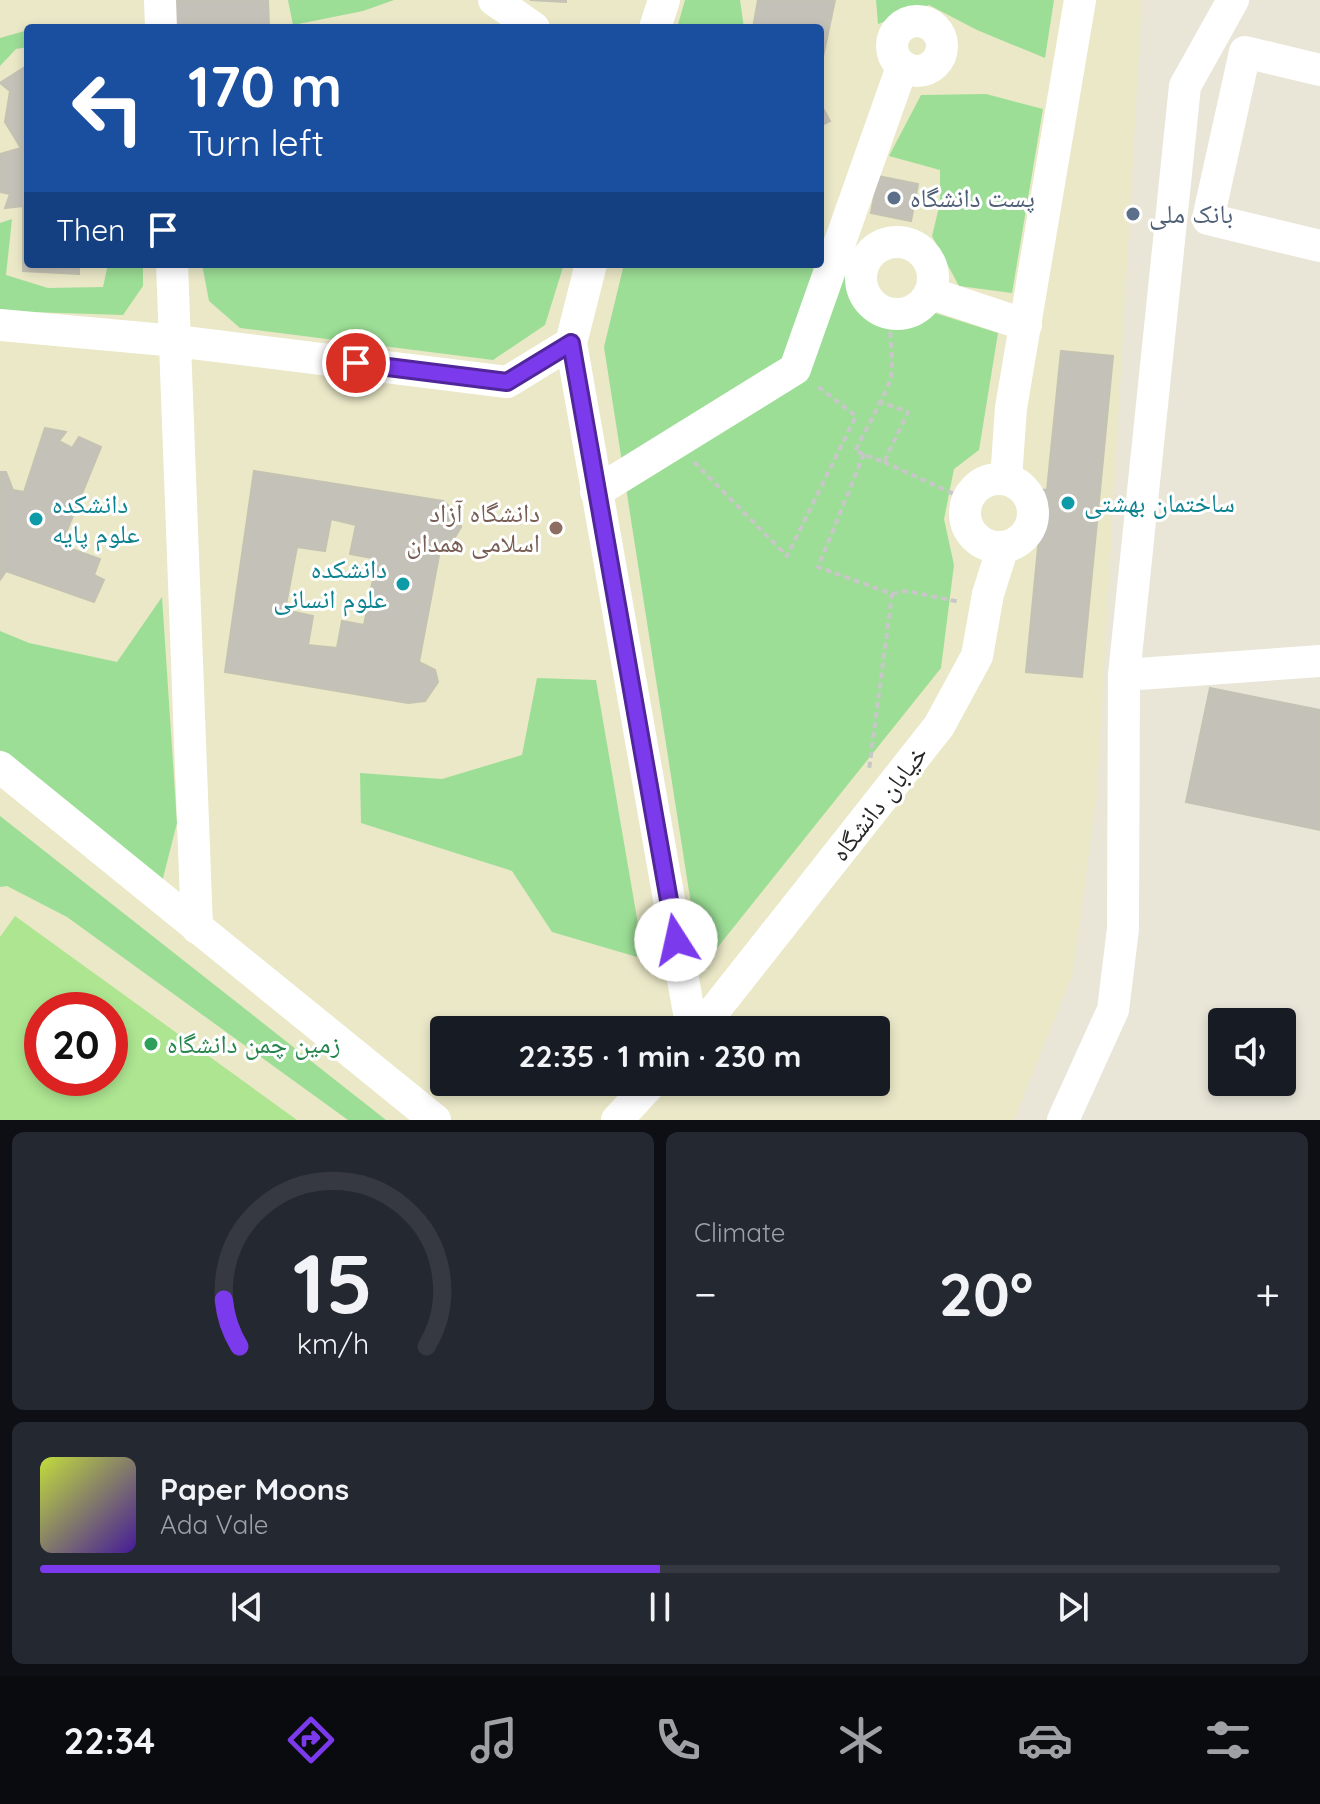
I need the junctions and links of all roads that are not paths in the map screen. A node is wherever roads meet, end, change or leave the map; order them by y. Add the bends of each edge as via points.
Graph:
1 (160, 0) edge
2 (494, 0) edge
3 (664, 0) edge
4 (1080, 0) edge
5 (1233, 0) edge
6 (936, 13) edge
7 (161, 24) edge
8 (528, 24) edge
9 (656, 24) edge
10 (1320, 70) edge
11 (842, 244) edge
12 (1320, 246) edge
13 (172, 268) edge
14 (590, 268) edge
15 (930, 293) junction
16 (0, 325) edge
17 (1026, 325) junction
18 (176, 341) junction
19 (571, 343) junction
20 (1006, 479) junction
21 (596, 492) junction
22 (1003, 547) junction
23 (1320, 661) edge
24 (1124, 675) junction
25 (0, 767) edge
26 (197, 928) junction
27 (690, 1016) edge
28 (710, 1016) edge
29 (639, 1096) edge
30 (435, 1120) edge
31 (617, 1120) edge
32 (1063, 1120) edge

1 - 7 street
2 - 8 street
3 - 9 street
4 - 17 street
5 - 24 street via 1185,86
6 - 11 street via 897,30 893,52 902,67
10 - 12 street via 1245,52 1208,219
11 - 15 street via 873,251 896,241 919,248 933,269
11 - 15 street via 862,271 871,303 891,313 913,310
11 - 21 street via 795,369
13 - 18 street
14 - 19 street
15 - 17 street
16 - 18 street
17 - 20 street via 1011,408
18 - 19 street via 507,382
18 - 26 street
19 - 21 street
20 - 22 street via 1025,490 1033,520 1023,538
20 - 22 street via 983,482 967,500 966,523 972,534
21 - 27 street
22 - 28 street, خیابان دانشگاه via 977,656 939,726
23 - 24 street
24 - 32 street via 1123,929 1113,1010
25 - 26 street
26 - 30 street
29 - 31 street

